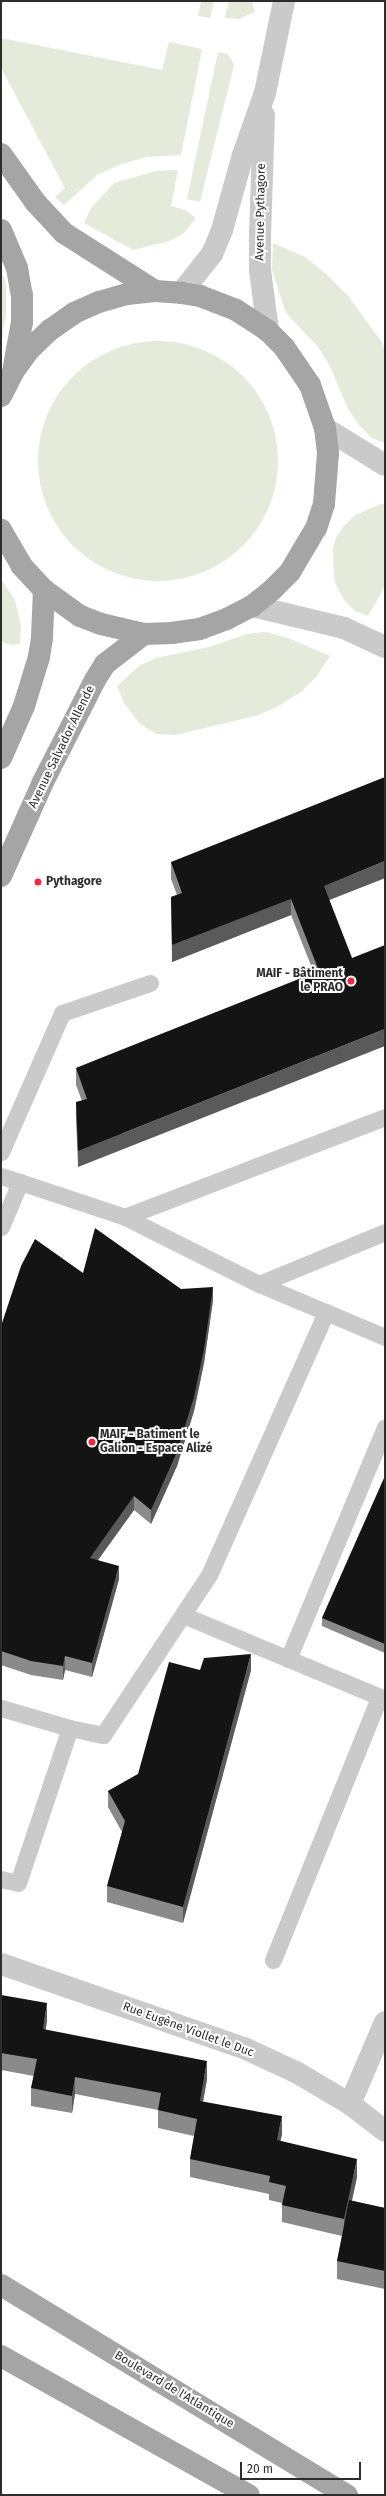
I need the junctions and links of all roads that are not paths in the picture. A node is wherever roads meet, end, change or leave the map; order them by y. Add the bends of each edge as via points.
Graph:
1 (284, 1) edge
2 (265, 93) junction
3 (1, 154) edge
4 (1, 230) edge
5 (155, 291) junction
6 (181, 293) junction
7 (268, 332) junction
8 (13, 372) junction
9 (1, 396) edge
10 (325, 428) junction
11 (385, 465) edge
12 (2, 536) edge
13 (44, 590) junction
14 (252, 606) junction
15 (144, 634) junction
16 (385, 647) edge
17 (1, 758) edge
18 (1, 876) edge
19 (150, 983) dead end
20 (385, 1117) edge
21 (1, 1152) edge
22 (1, 1176) edge
23 (20, 1182) junction
24 (125, 1217) junction
25 (1, 1228) edge
26 (385, 1232) edge
27 (259, 1284) junction
28 (326, 1312) junction
29 (385, 1337) edge
30 (385, 1427) edge
31 (183, 1615) junction
32 (288, 1659) junction
33 (382, 1698) edge
34 (1, 1708) edge
35 (70, 1728) junction
36 (1, 1879) edge
37 (273, 1960) dead end
38 (1, 1964) edge
39 (385, 2022) edge
40 (350, 2104) junction
41 (385, 2131) edge
42 (1, 2285) edge
43 (1, 2356) edge
44 (249, 2495) edge
45 (347, 2495) edge

1 - 2 street, Avenue Pythagore
2 - 6 street, Avenue Pythagore via 212,254
2 - 7 street, Avenue Pythagore via 260,270
3 - 5 main road via 36,203 64,233
4 - 8 main road via 17,268 22,295 22,322
5 - 6 main road
5 - 8 main road via 127,294 74,313 50,330 30,349
6 - 7 main road via 200,296 236,310
7 - 10 main road via 284,347 310,385
8 - 9 main road
10 - 11 street
10 - 14 main road via 328,478 324,504 316,528 290,572
12 - 13 main road via 22,566
13 - 15 main road via 68,608 101,624
13 - 17 main road via 39,657 24,706
14 - 15 main road via 200,629
14 - 16 street via 344,628
15 - 18 main road, Avenue Salvador Allende via 105,664 95,680 43,782
19 - 21 lane via 62,1013
20 - 24 lane
22 - 23 lane
23 - 24 lane
23 - 25 lane
24 - 27 lane
26 - 27 lane
27 - 28 lane
28 - 29 lane
28 - 31 lane via 209,1575
30 - 32 lane
31 - 32 lane
31 - 35 lane via 103,1735
32 - 33 lane
33 - 37 lane
34 - 35 lane
35 - 36 lane via 18,1883
38 - 40 street, Rue Eugène Viollet le Duc via 244,2048 296,2072
39 - 40 street
40 - 41 street, Rue Eugène Viollet le Duc
42 - 45 main road, Boulevard de l'Atlantique
43 - 44 main road

